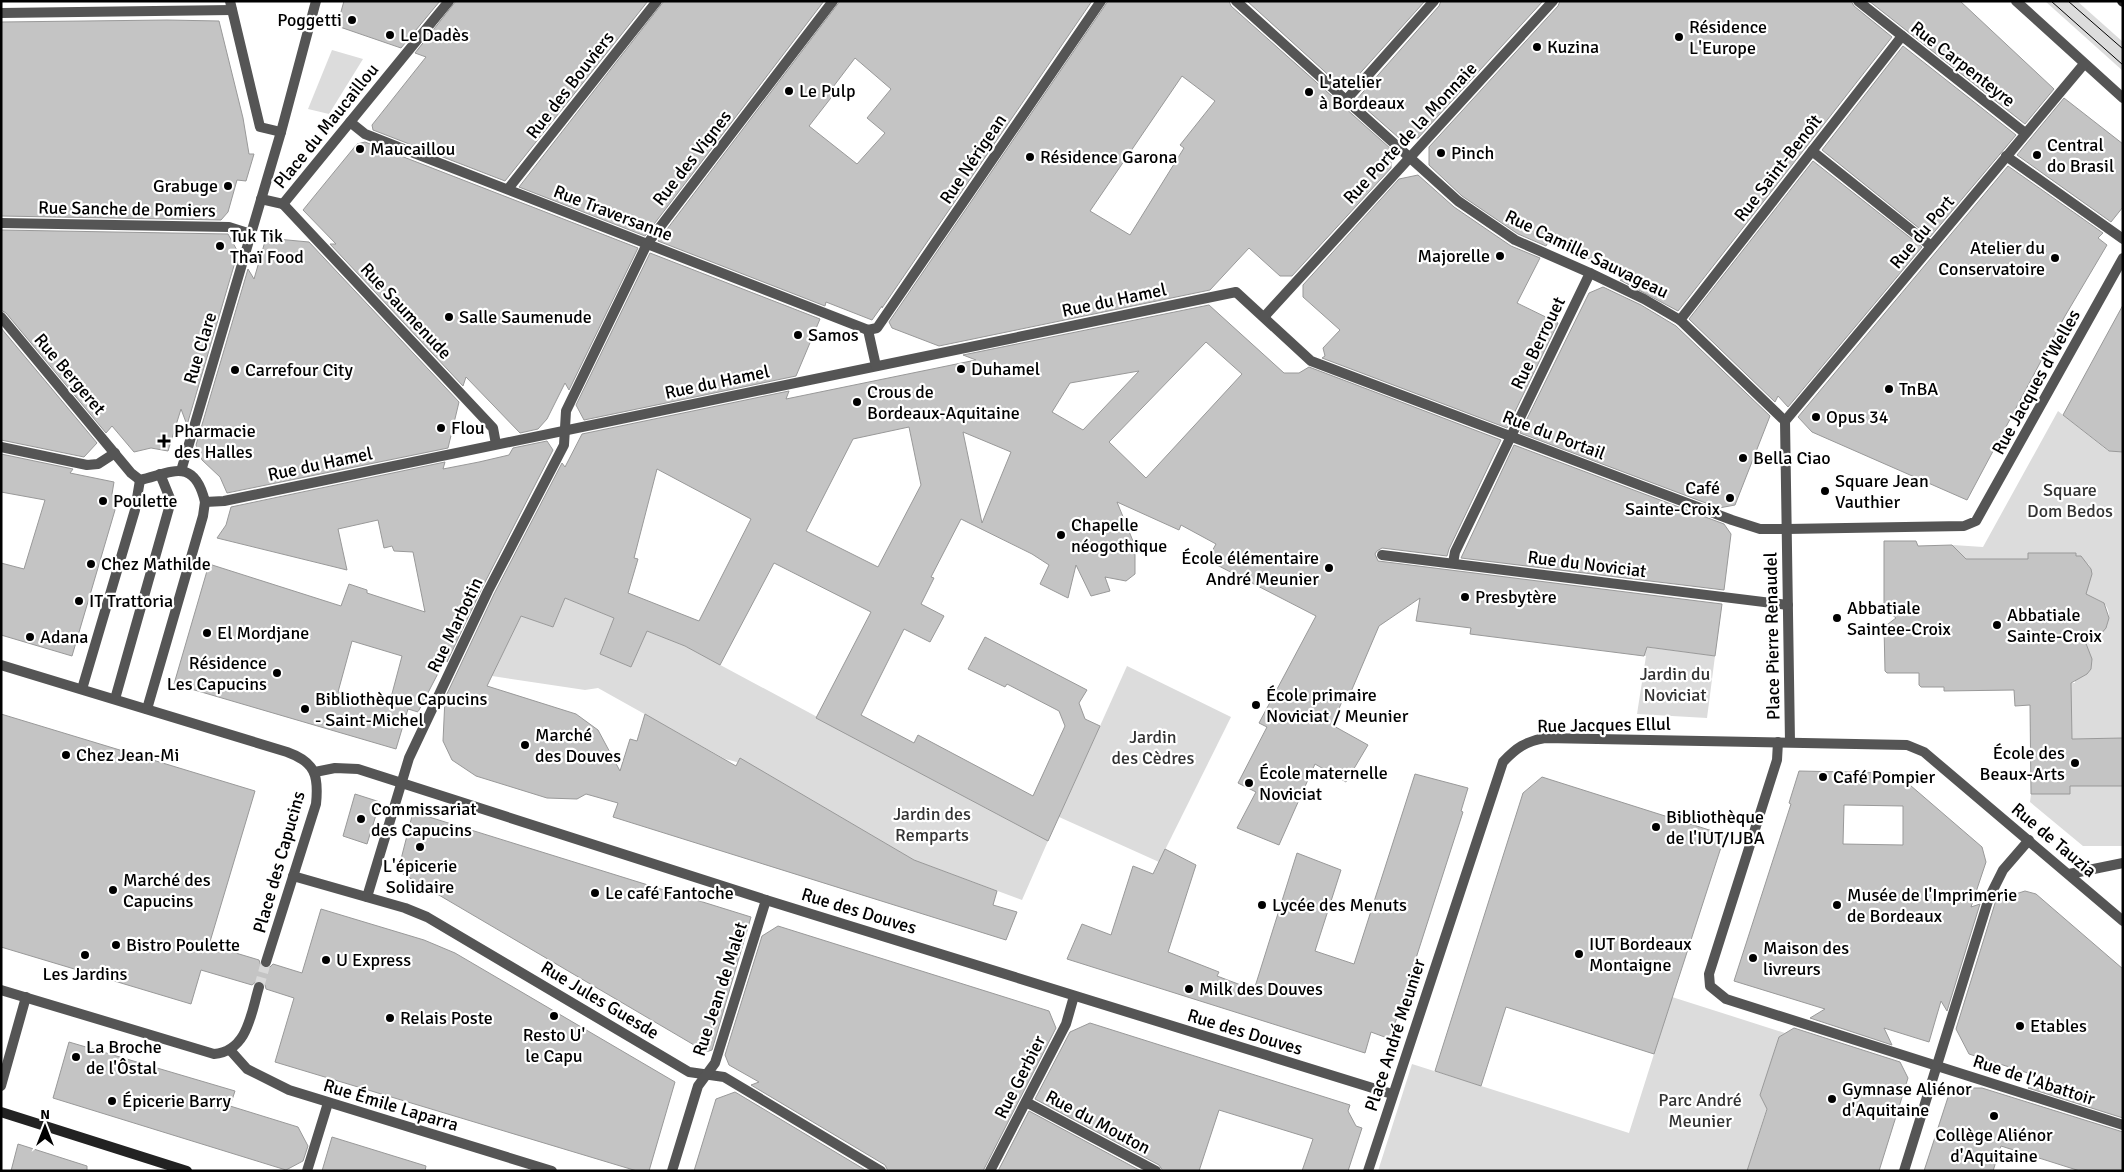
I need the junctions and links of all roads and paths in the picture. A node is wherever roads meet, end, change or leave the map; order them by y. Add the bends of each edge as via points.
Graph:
1 (316, 1) edge
2 (449, 1) edge
3 (657, 1) edge
4 (833, 1) edge
5 (1101, 1) edge
6 (1236, 1) edge
7 (1434, 1) edge
8 (1553, 1) edge
9 (1858, 1) edge
10 (2016, 1) edge
11 (231, 6) edge
12 (1, 13) edge
13 (1902, 36) junction
14 (2084, 64) junction
15 (2123, 98) edge
16 (1346, 100) junction
17 (350, 122) junction
18 (281, 132) junction
19 (2026, 133) junction
20 (1812, 151) junction
21 (2006, 156) junction
22 (1409, 158) junction
23 (508, 189) junction
24 (261, 199) junction
25 (283, 204) junction
26 (1, 223) edge
27 (251, 234) junction
28 (2123, 239) edge
29 (647, 244) junction
30 (1931, 246) junction
31 (2123, 258) edge
32 (1590, 272) junction
33 (1, 317) edge
34 (1264, 317) junction
35 (1680, 320) junction
36 (868, 330) junction
37 (876, 366) junction
38 (1785, 420) junction
39 (565, 430) junction
40 (1511, 436) junction
41 (496, 444) junction
42 (1, 447) edge
43 (114, 452) junction
44 (181, 471) junction
45 (160, 474) junction
46 (140, 480) junction
47 (205, 502) junction
48 (1976, 521) joint
49 (1787, 529) junction
50 (1382, 555) dead end
51 (1453, 563) junction
52 (1788, 605) junction
53 (1, 665) edge
54 (82, 689) junction
55 (115, 700) junction
56 (147, 709) junction
57 (1778, 742) junction
58 (1790, 742) junction
59 (1888, 744) joint
60 (315, 772) junction
61 (401, 784) junction
62 (2029, 840) junction
63 (2123, 863) edge
64 (2068, 874) junction
65 (293, 876) junction
66 (367, 897) junction
67 (766, 900) junction
68 (1453, 910) joint
69 (2123, 920) edge
70 (266, 962) tunnel mouth
71 (259, 987) tunnel mouth
72 (1, 990) edge
73 (1074, 996) junction
74 (26, 997) junction
75 (230, 1050) junction
76 (1936, 1066) junction
77 (706, 1075) junction
78 (1, 1086) edge
79 (1392, 1094) junction
80 (1026, 1102) junction
81 (328, 1103) junction
82 (1, 1112) edge
83 (2123, 1125) edge
84 (187, 1171) edge
85 (308, 1171) edge
86 (552, 1171) edge
87 (672, 1171) edge
88 (881, 1171) edge
89 (990, 1171) edge
90 (1156, 1171) edge
91 (1368, 1171) edge
92 (1904, 1171) edge

1 - 18 street, Place du Maucaillou
2 - 17 street, Place du Maucaillou
3 - 23 street, Rue des Bouviers
4 - 29 street, Rue des Vignes
5 - 36 street, Rue Nérigean via 877,328
6 - 16 street, Rue Camille Sauvageau
7 - 16 street
8 - 22 street, Rue Porte de la Monnaie
9 - 13 street, Rue Carpenteyre
10 - 14 street
11 - 12 street
11 - 18 street, Place du Maucaillou via 260,126
13 - 19 street, Rue Carpenteyre
13 - 20 street, Rue Saint-Benoît
14 - 15 street
14 - 19 street, Rue du Port
16 - 22 street, Rue Camille Sauvageau
17 - 23 street, Rue Traversanne via 365,134
17 - 25 street, Place du Maucaillou
18 - 24 street, Place du Maucaillou
19 - 21 street, Rue du Port
20 - 30 street
20 - 35 street, Rue Saint-Benoît
21 - 28 street
21 - 30 street, Rue du Port
22 - 32 street, Rue Camille Sauvageau via 1488,224 1538,251
22 - 34 street, Rue Porte de la Monnaie
23 - 29 street, Rue Traversanne
24 - 25 street, Place du Maucaillou
24 - 27 street, Place du Maucaillou
25 - 41 street, Rue Saumenude via 493,428
26 - 27 street, Rue Sanche de Pomiers via 229,227
27 - 44 street, Rue Clare
29 - 36 street, Rue Traversanne
29 - 39 street, Rue des Vignes via 566,411
30 - 38 street, Rue du Port
31 - 48 street, Rue Jacques d'Welles
32 - 35 street, Rue Camille Sauvageau
32 - 40 street, Rue Berrouet
33 - 43 street, Rue Bergeret
34 - 37 street, Rue du Hamel via 1236,292
34 - 40 street, Rue du Portail via 1311,361
35 - 38 street, Rue Camille Sauvageau
36 - 37 street
37 - 39 street, Rue du Hamel
38 - 49 street, Place Pierre Renaudel
39 - 41 street, Rue du Hamel
39 - 61 street, Rue Marbotin via 564,445 488,592 409,758
40 - 49 street, Rue du Portail via 1732,520 1760,528
40 - 51 street, Rue Berrouet via 1455,552
41 - 47 street, Rue du Hamel via 224,501
42 - 43 street via 87,465 98,464
43 - 46 street
44 - 45 street
44 - 47 street via 195,479
45 - 46 street
45 - 55 street via 170,501
46 - 54 street
47 - 56 street
48 - 49 street, Place Pierre Renaudel via 1964,526
49 - 52 street, Place Pierre Renaudel
50 - 51 street, Rue du Noviciat
51 - 52 street, Rue du Noviciat
52 - 58 street, Place Pierre Renaudel
53 - 54 street, Place des Capucins
54 - 55 street, Place des Capucins
55 - 56 street, Place des Capucins
56 - 60 street, Place des Capucins via 299,756
57 - 58 street, Place Pierre Renaudel
57 - 68 street, Rue Jacques Ellul via 1545,738 1516,748 1503,762
57 - 76 street, Rue de l'Abattoir via 1777,760 1709,974 1710,986 1726,999
58 - 59 street, Place Pierre Renaudel
59 - 62 street, Rue de Tauzia via 1907,745 1924,752
60 - 61 street, Rue des Douves via 335,768 358,770
60 - 65 street, Place des Capucins via 316,804
61 - 66 street, Rue Marbotin
61 - 67 street, Rue des Douves
62 - 64 street, Rue de Tauzia
62 - 76 street via 2003,870 1989,898
63 - 64 street
64 - 69 street, Rue de Tauzia
65 - 66 street, Rue Jules Guesde
65 - 70 street, Place des Capucins
66 - 77 street, Rue Jules Guesde via 427,917 689,1072
67 - 73 street, Rue des Douves
67 - 77 street, Rue Jean de Malet via 715,1063
68 - 79 street, Place André Meunier
71 - 75 street via 244,1034
72 - 74 street
73 - 79 street, Rue des Douves
73 - 80 street, Rue Gerbier via 1066,1024
74 - 75 street via 214,1054
74 - 78 street
75 - 81 street, Rue Émile Laparra via 247,1069 277,1085
76 - 83 street, Rue de l'Abattoir
76 - 92 street
77 - 87 street, Rue Jean de Malet via 698,1086
77 - 88 street, Rue Jules Guesde via 724,1077
79 - 91 street, Place André Meunier
80 - 89 street, Rue Gerbier
80 - 90 street, Rue du Mouton
81 - 85 street
81 - 86 street, Rue Émile Laparra
82 - 84 main road

